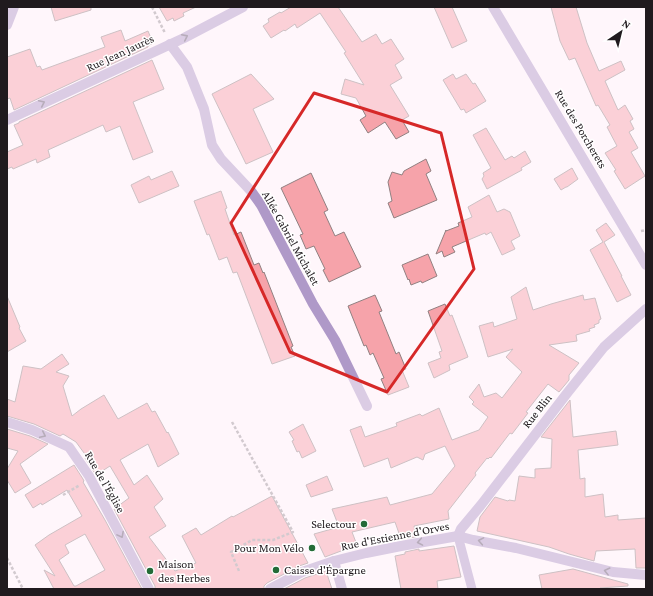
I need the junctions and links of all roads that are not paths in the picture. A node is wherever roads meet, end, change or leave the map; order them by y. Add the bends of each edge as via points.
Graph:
1 (14, 7) edge
2 (243, 7) edge
3 (493, 7) edge
4 (7, 25) edge
5 (170, 44) junction
6 (7, 120) edge
7 (646, 265) edge
8 (646, 310) edge
9 (367, 406) dead end
10 (7, 422) edge
11 (458, 536) junction
12 (334, 561) junction
13 (646, 575) edge
14 (272, 588) edge
15 (149, 589) edge
16 (342, 589) edge
17 (472, 589) edge

1 - 4 street
5 -> 2 street, Rue Jean Jaurès
3 - 7 street, Rue des Porcherets
6 -> 5 street, Rue Jean Jaurès
5 - 9 street, Allée Gabriel Michalet via 187,67 204,109 212,145 261,205 335,340
8 - 11 street, Rue Blin via 604,347
10 -> 15 street, Rue de l'Église via 32,430 69,448 90,478
11 -> 12 street, Rue d'Estienne d'Orves
13 -> 11 street, Rue d'Estienne d'Orves via 613,572
11 - 17 lane
12 - 14 street, Rue d'Estienne d'Orves via 302,572
12 - 16 street

